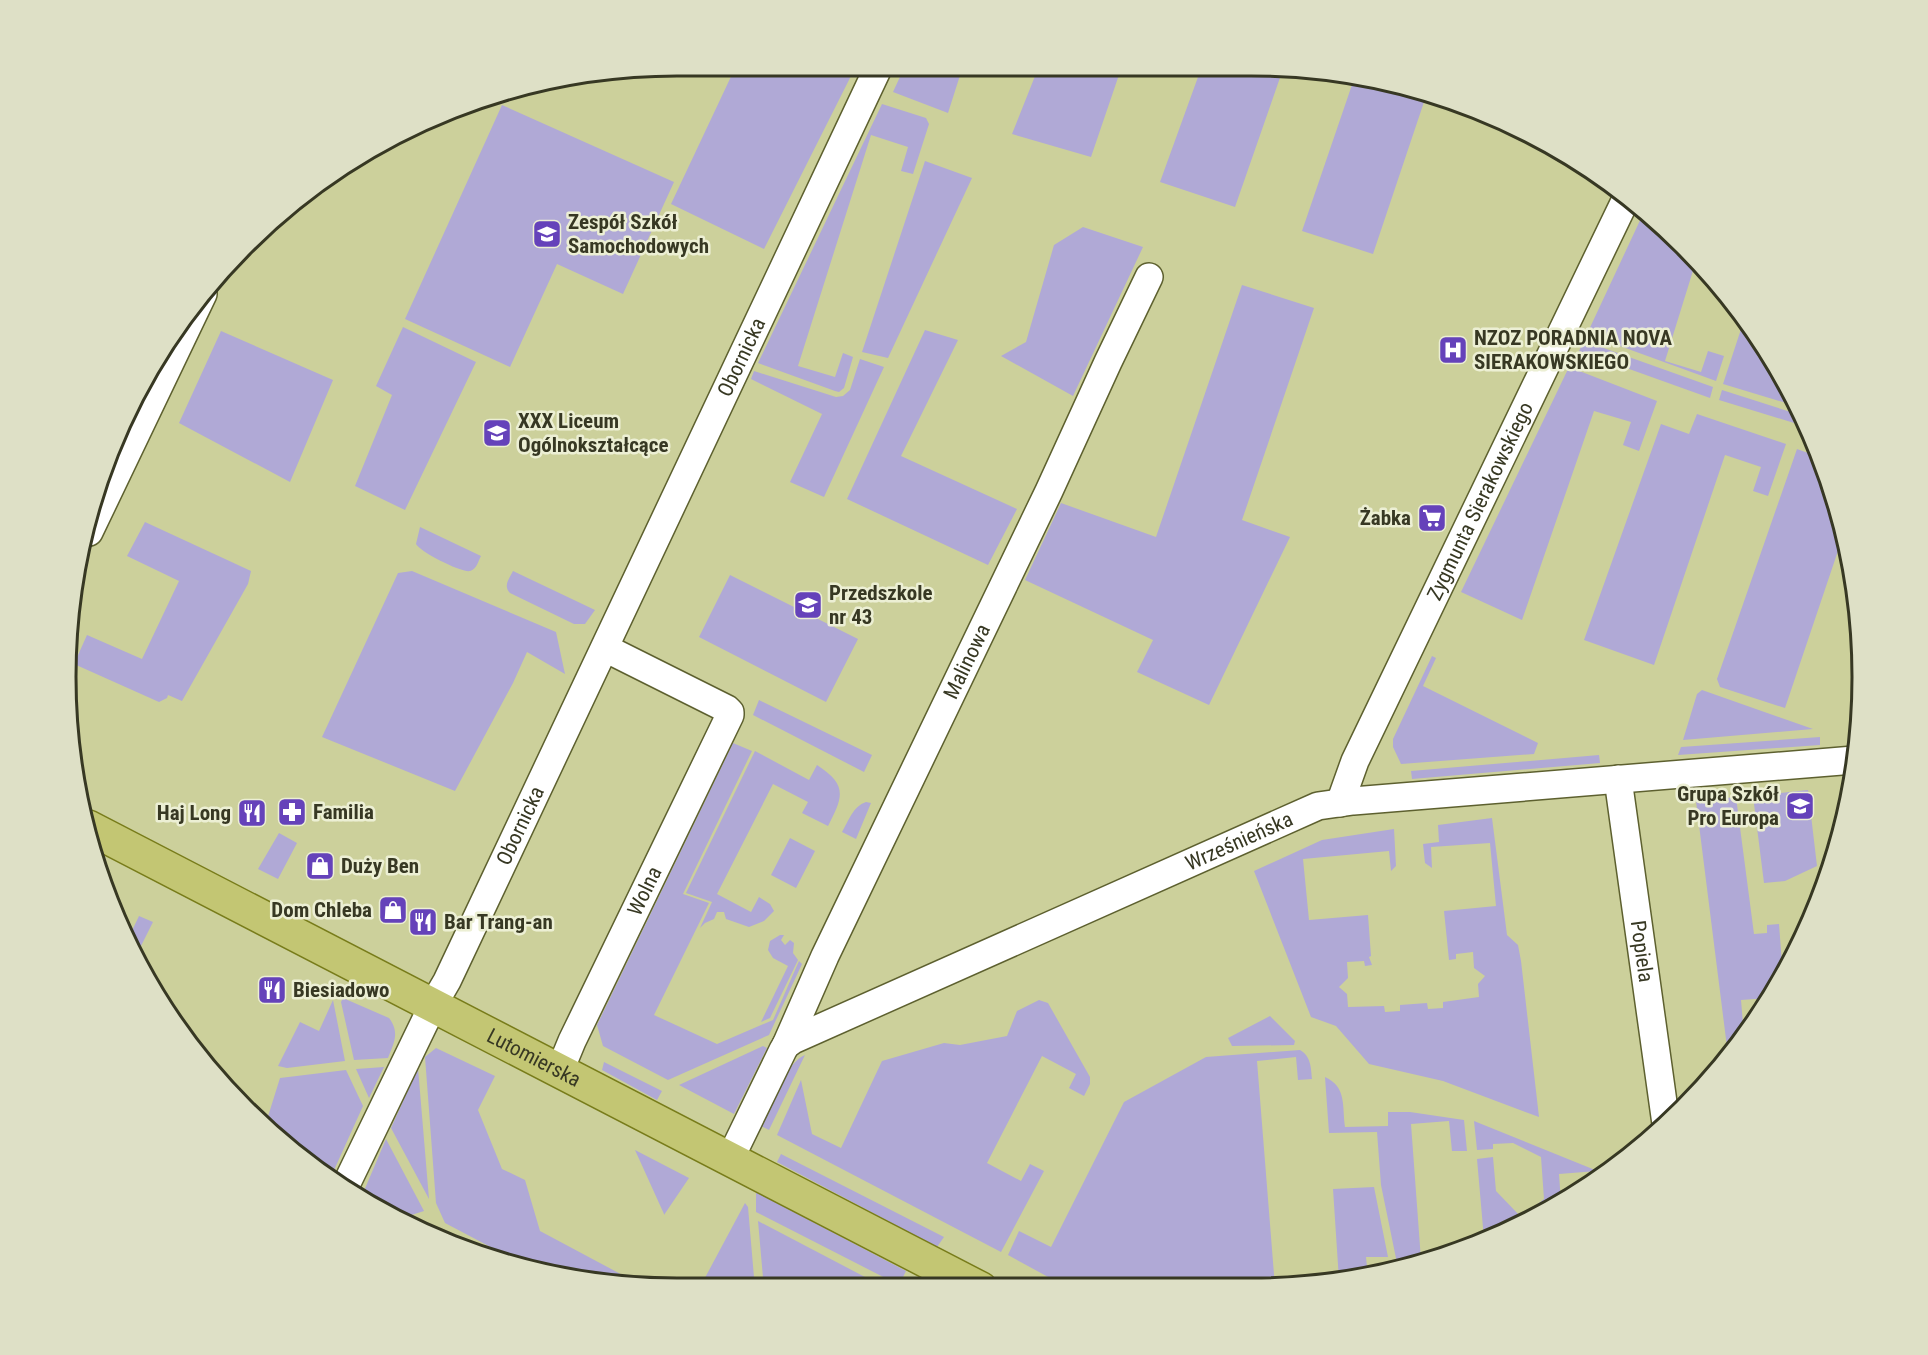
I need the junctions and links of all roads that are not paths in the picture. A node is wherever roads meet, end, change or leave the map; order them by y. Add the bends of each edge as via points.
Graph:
1 (874, 76) edge
2 (1622, 206) edge
3 (1149, 278) dead end
4 (181, 340) edge
5 (102, 505) edge
6 (605, 648) junction
7 (1845, 761) edge
8 (1618, 779) junction
9 (1340, 802) junction
10 (97, 831) edge
11 (433, 1005) junction
12 (786, 1045) junction
13 (560, 1070) junction
14 (1664, 1112) edge
15 (730, 1159) junction
16 (348, 1180) edge
17 (960, 1278) edge

1 - 6 street, Obornicka
2 - 9 street, Zygmunta Sierakowskiego via 1355,761
3 - 12 street, Malinowa
4 - 5 street
6 - 11 street, Obornicka
6 - 13 street, Wolna via 730,712
7 - 8 street, Wrześnieńska
8 - 9 street, Wrześnieńska
8 - 14 street, Popiela
9 - 12 street, Wrześnieńska via 1301,813
10 - 11 main road, Lutomierska
11 - 13 main road, Lutomierska
11 - 16 street, Obornicka
12 - 15 street
13 - 15 main road, Lutomierska
15 - 17 main road, Lutomierska

